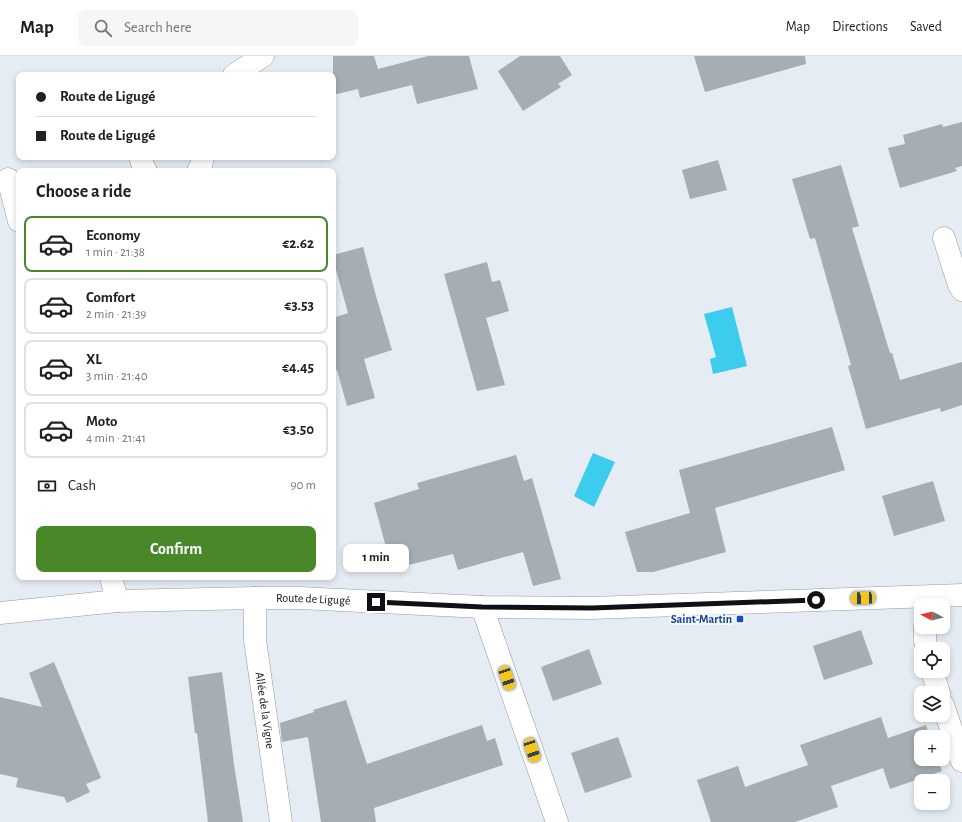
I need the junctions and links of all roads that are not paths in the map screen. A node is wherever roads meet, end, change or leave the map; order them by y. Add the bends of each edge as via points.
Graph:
1 (263, 56) edge
2 (239, 72) edge
3 (8, 179) dead end
4 (16, 210) edge
5 (944, 238) dead end
6 (962, 290) edge
7 (112, 580) edge
8 (962, 595) edge
9 (255, 598) junction
10 (944, 598) edge
11 (118, 601) junction
12 (914, 601) edge
13 (482, 607) junction
14 (0, 613) edge
15 (949, 722) edge
16 (962, 761) edge
17 (281, 822) edge
18 (557, 822) edge

1 - 2 street
3 - 4 street
5 - 6 street
7 - 11 street
8 - 10 street, Route de Ligugé
9 - 11 street, Route de Ligugé
9 - 13 street, Route de Ligugé
9 - 17 street, Allée de la Vigne via 255,640
11 - 14 street, Route de Ligugé
12 - 13 street, Route de Ligugé via 592,608
13 - 18 street
15 - 16 street

